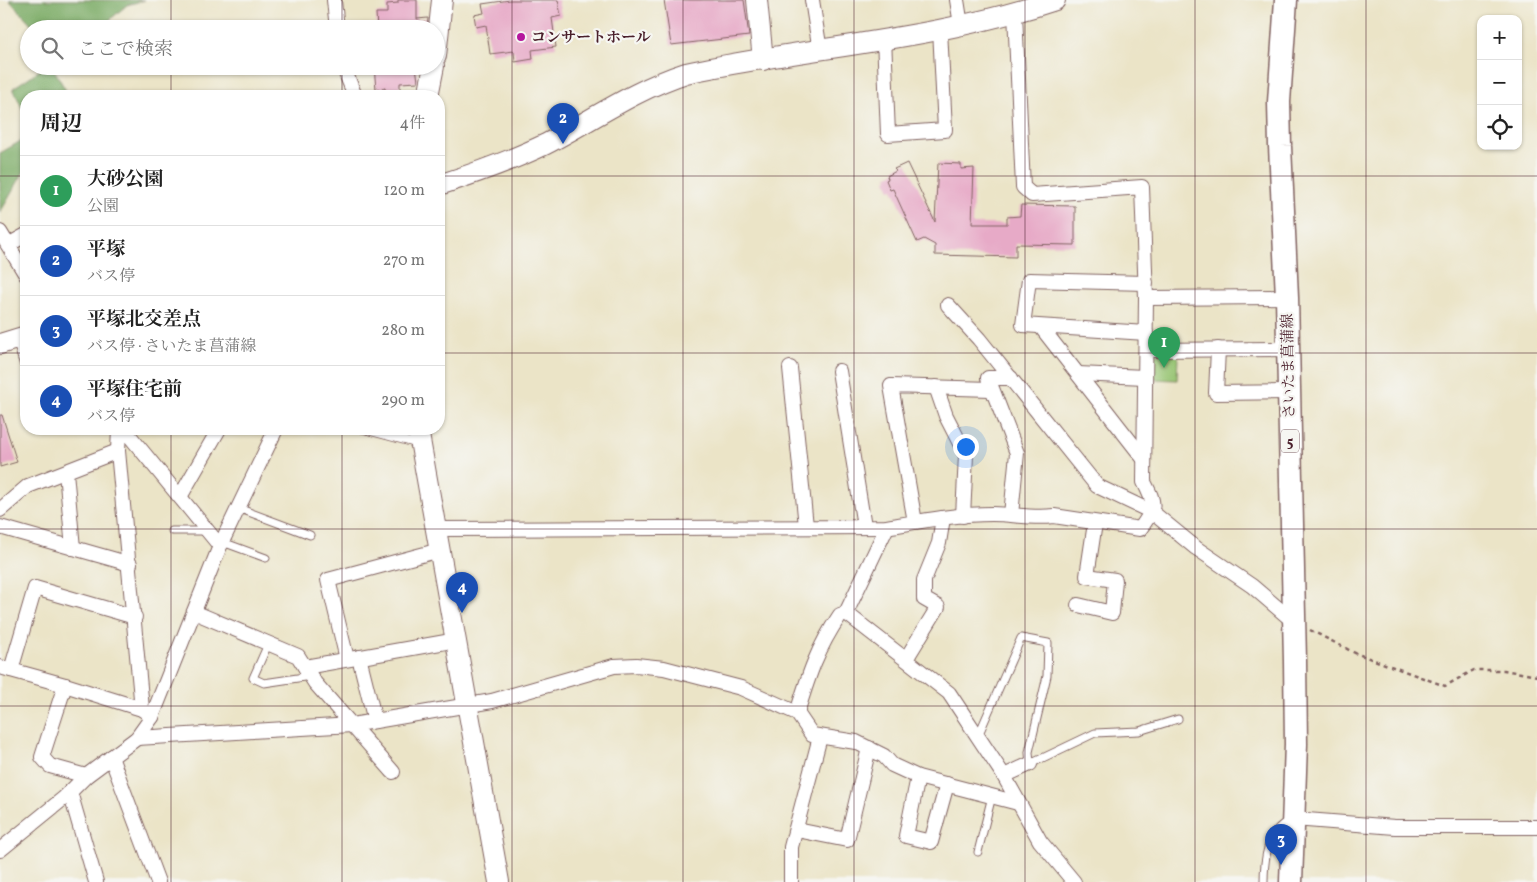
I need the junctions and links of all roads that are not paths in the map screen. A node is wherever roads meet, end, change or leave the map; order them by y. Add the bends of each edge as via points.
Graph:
1 (334, 0) edge
2 (442, 0) edge
3 (757, 0) edge
4 (812, 0) edge
5 (957, 0) edge
6 (1055, 0) edge
7 (1286, 0) edge
8 (1014, 12) junction
9 (336, 20) edge
10 (440, 20) edge
11 (961, 25) junction
12 (940, 29) junction
13 (884, 38) junction
14 (820, 51) junction
15 (763, 60) junction
16 (347, 75) edge
17 (432, 75) edge
18 (353, 90) edge
19 (429, 90) edge
20 (445, 183) edge
21 (0, 232) edge
22 (20, 238) edge
23 (8, 245) junction
24 (20, 265) edge
25 (1146, 283) junction
26 (1287, 297) junction
27 (1146, 298) junction
28 (948, 305) dead end
29 (1041, 327) junction
30 (1146, 334) junction
31 (14, 340) edge
32 (1218, 349) junction
33 (1146, 350) junction
34 (1288, 350) junction
35 (20, 356) edge
36 (790, 368) dead end
37 (839, 371) dead end
38 (1078, 374) junction
39 (1011, 378) junction
40 (1145, 378) junction
41 (936, 387) junction
42 (991, 389) junction
43 (1289, 392) junction
44 (119, 435) edge
45 (129, 435) edge
46 (216, 435) edge
47 (273, 435) edge
48 (405, 435) edge
49 (419, 437) edge
50 (118, 451) junction
51 (1144, 458) junction
52 (66, 472) junction
53 (180, 497) junction
54 (238, 508) junction
55 (0, 510) edge
56 (1152, 512) junction
57 (1011, 515) junction
58 (963, 516) junction
59 (943, 518) junction
60 (915, 522) junction
61 (1095, 523) junction
62 (806, 526) junction
63 (864, 526) junction
64 (888, 527) junction
65 (0, 528) edge
66 (436, 529) junction
67 (172, 531) dead end
68 (207, 531) junction
69 (310, 535) dead end
70 (220, 546) junction
71 (73, 548) junction
72 (440, 550) junction
73 (266, 558) dead end
74 (130, 564) junction
75 (1078, 605) dead end
76 (194, 612) junction
77 (846, 613) junction
78 (135, 617) junction
79 (1294, 622) junction
80 (457, 640) junction
81 (269, 642) junction
82 (353, 658) junction
83 (906, 659) junction
84 (5, 669) edge
85 (308, 672) junction
86 (65, 685) junction
87 (468, 704) junction
88 (147, 713) junction
89 (797, 713) junction
90 (1178, 719) dead end
91 (375, 721) junction
92 (352, 725) junction
93 (978, 736) junction
94 (820, 737) junction
95 (137, 738) junction
96 (869, 748) junction
97 (111, 757) junction
98 (1030, 764) junction
99 (393, 772) dead end
100 (86, 776) junction
101 (1004, 776) junction
102 (918, 777) junction
103 (946, 784) junction
104 (70, 792) junction
105 (992, 796) junction
106 (1018, 802) junction
107 (1294, 818) junction
108 (1537, 827) edge
109 (797, 830) junction
110 (0, 850) edge
111 (978, 852) dead end
112 (96, 882) edge
113 (158, 882) edge
114 (499, 882) edge
115 (790, 882) edge
116 (1074, 882) edge
117 (1264, 882) edge
118 (1291, 882) edge

1 - 9 street
2 - 10 street
3 - 15 street
4 - 14 street
5 - 11 street
6 - 8 street
7 - 26 main road, さいたま菖蒲線 / 5 via 1279,102
8 - 11 street
8 - 25 street via 1023,187 1032,195 1142,187
11 - 12 street
12 - 13 street
12 - 13 street via 945,130 888,134
13 - 14 street
14 - 15 street
15 - 20 street via 668,79 522,155
16 - 18 street
17 - 19 street
21 - 23 street
22 - 23 street
23 - 24 street
25 - 27 street
25 - 29 street via 1029,280 1023,325
26 - 27 street
26 - 34 main road, さいたま菖蒲線 / 5
27 - 30 street
28 - 39 street
29 - 30 street
29 - 38 street
30 - 33 street
31 - 35 lane
32 - 33 street
32 - 34 street
32 - 43 street via 1216,393
33 - 40 street
34 - 43 main road, さいたま菖蒲線 / 5
36 - 62 street
37 - 63 street
38 - 40 street
38 - 51 street
39 - 42 street via 988,378
39 - 56 street via 1097,486
40 - 51 street
41 - 42 street
41 - 58 street via 946,416 966,455
41 - 60 street via 891,386
42 - 57 street via 1018,453
43 - 79 main road, さいたま菖蒲線 / 5
44 - 50 street
45 - 53 street
46 - 53 street
47 - 54 street
48 - 49 lane
49 - 66 street
50 - 52 street
50 - 74 street
51 - 56 street via 1144,482 1154,501
52 - 55 street via 28,486
52 - 71 street
53 - 68 street
54 - 69 lane
54 - 70 street
56 - 61 street via 1140,529
56 - 79 street via 1190,544 1252,586
57 - 58 street
57 - 61 street via 1054,516
58 - 59 street
59 - 60 street
59 - 83 street via 939,543 924,580 924,599 938,607
60 - 64 street
61 - 75 street via 1087,576 1115,580 1112,613
62 - 63 street
62 - 66 street
63 - 64 street
64 - 77 street
65 - 71 street
66 - 72 street
67 - 68 lane
68 - 70 street
70 - 73 lane via 228,544
70 - 76 street
71 - 74 street
72 - 80 street
72 - 82 street via 328,580
74 - 78 street
76 - 81 street
76 - 88 street
77 - 83 street
77 - 89 street via 840,615 829,631 812,664
78 - 84 street via 34,588
78 - 88 street
79 - 107 main road, さいたま菖蒲線 / 5
80 - 82 street
80 - 87 street
81 - 85 street via 298,656
81 - 85 lane via 253,678 264,682
82 - 85 street
82 - 91 street
83 - 93 street via 949,693
84 - 86 street
85 - 92 street
86 - 88 street
86 - 100 street via 42,757 50,766
87 - 89 street via 492,701 614,666 636,665 664,668 741,688
87 - 91 street
87 - 114 street
88 - 95 street
89 - 94 street via 812,735
90 - 98 lane via 1139,731 1095,733
91 - 92 street
92 - 95 street
92 - 99 street
93 - 98 lane via 1020,638 1048,643 1047,676 1029,752
93 - 101 street
94 - 96 street via 856,742
94 - 109 street
95 - 97 street
96 - 102 street via 884,756 892,766
96 - 109 street via 847,840
97 - 100 street
97 - 113 street
98 - 101 street
100 - 104 street
101 - 106 street
102 - 103 street
102 - 103 street via 906,836 931,842
103 - 105 street
104 - 110 street
104 - 112 street
105 - 106 street
105 - 111 lane
106 - 116 street via 1040,841
107 - 108 street via 1395,827
107 - 117 lane via 1279,828 1269,845 1264,863
107 - 118 main road, さいたま菖蒲線 / 5
109 - 115 street via 792,847

